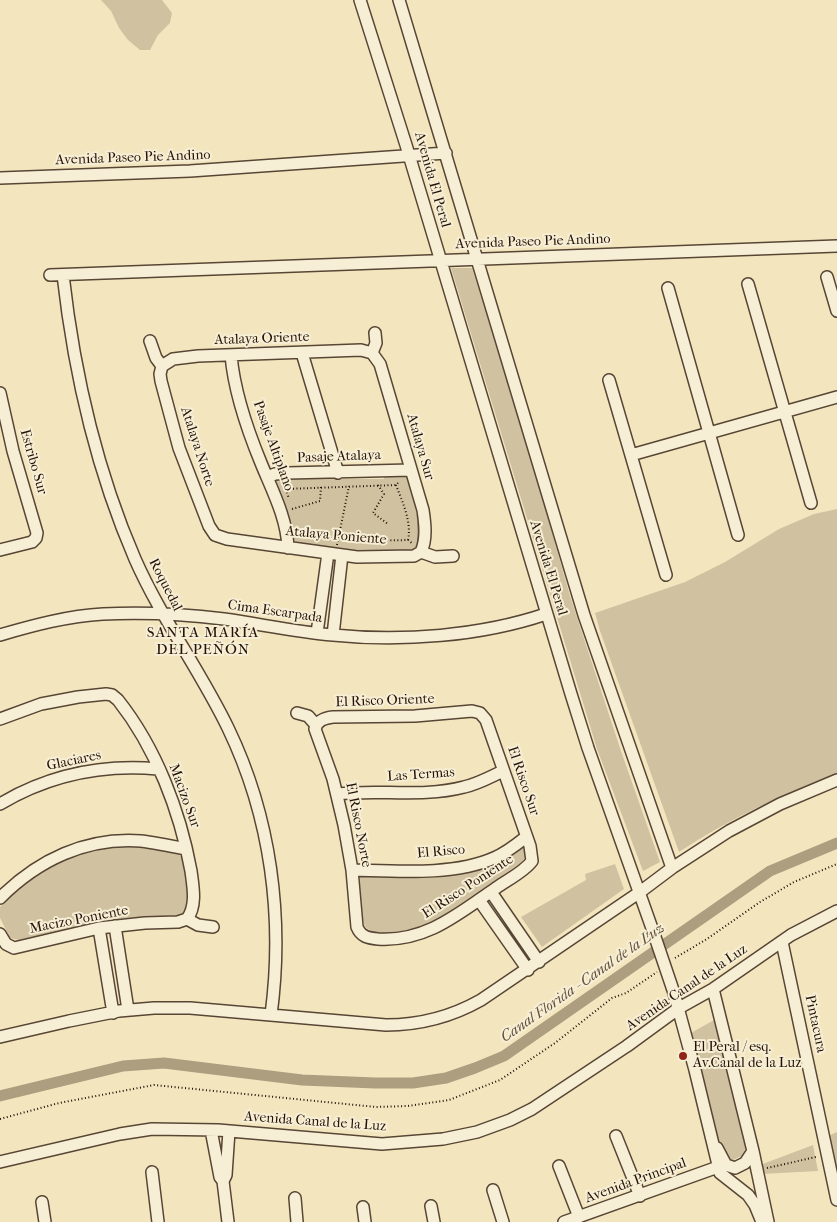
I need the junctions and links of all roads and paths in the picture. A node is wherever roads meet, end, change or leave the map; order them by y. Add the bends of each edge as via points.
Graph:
1 (360, 0) edge
2 (399, 0) edge
3 (446, 153) junction
4 (410, 156) junction
5 (0, 178) edge
6 (837, 246) edge
7 (476, 259) junction
8 (440, 260) junction
9 (50, 275) dead end
10 (63, 275) junction
11 (827, 276) dead end
12 (748, 284) dead end
13 (668, 288) dead end
14 (837, 311) edge
15 (375, 333) dead end
16 (150, 341) dead end
17 (302, 353) junction
18 (372, 353) junction
19 (230, 355) junction
20 (162, 366) junction
21 (609, 380) dead end
22 (0, 393) edge
23 (837, 397) edge
24 (785, 412) junction
25 (709, 434) junction
26 (631, 455) junction
27 (412, 470) junction
28 (377, 471) junction
29 (350, 472) junction
30 (338, 473) junction
31 (267, 477) junction
32 (378, 484) junction
33 (396, 485) junction
34 (348, 486) junction
35 (321, 487) junction
36 (286, 489) dead end
37 (811, 503) dead end
38 (292, 509) dead end
39 (388, 524) dead end
40 (300, 533) dead end
41 (216, 535) joint
42 (738, 535) dead end
43 (339, 539) junction
44 (408, 540) junction
45 (288, 548) junction
46 (0, 550) edge
47 (422, 552) junction
48 (335, 554) junction
49 (452, 556) dead end
50 (666, 575) dead end
51 (163, 614) junction
52 (546, 614) junction
53 (317, 634) junction
54 (0, 635) edge
55 (333, 635) junction
56 (297, 712) dead end
57 (480, 713) joint
58 (0, 719) edge
59 (316, 725) junction
60 (158, 769) junction
61 (503, 771) junction
62 (837, 780) edge
63 (337, 794) junction
64 (0, 804) edge
65 (526, 837) junction
66 (186, 849) junction
67 (532, 861) joint
68 (837, 864) edge
69 (672, 868) junction
70 (352, 870) junction
71 (491, 892) junction
72 (640, 892) junction
73 (0, 898) edge
74 (478, 900) junction
75 (837, 911) edge
76 (187, 919) junction
77 (115, 926) junction
78 (99, 928) junction
79 (213, 928) dead end
80 (360, 933) joint
81 (0, 934) edge
82 (782, 942) junction
83 (673, 960) dead end
84 (539, 962) junction
85 (528, 970) junction
86 (657, 971) dead end
87 (713, 989) junction
88 (679, 1008) junction
89 (128, 1010) junction
90 (113, 1013) junction
91 (271, 1015) junction
92 (0, 1037) edge
93 (0, 1118) edge
94 (211, 1130) junction
95 (229, 1131) junction
96 (616, 1136) dead end
97 (712, 1143) junction
98 (753, 1151) junction
99 (827, 1153) junction
100 (0, 1162) edge
101 (558, 1166) dead end
102 (718, 1167) junction
103 (757, 1169) junction
104 (152, 1172) dead end
105 (223, 1181) junction
106 (493, 1190) dead end
107 (640, 1196) junction
108 (295, 1198) dead end
109 (837, 1200) edge
110 (42, 1202) dead end
111 (431, 1206) dead end
112 (363, 1207) dead end
113 (579, 1217) junction
114 (45, 1222) edge
115 (158, 1222) edge
116 (228, 1222) edge
117 (298, 1222) edge
118 (365, 1222) edge
119 (434, 1222) edge
120 (503, 1222) edge
121 (564, 1222) edge
122 (762, 1222) edge
123 (768, 1222) edge

1 - 4 street, Avenida El Peral
2 - 3 street, Avenida El Peral
3 - 4 street, Avenida Paseo Pie Andino
3 - 7 street, Avenida El Peral
4 - 5 street, Avenida Paseo Pie Andino via 190,171
4 - 8 street, Avenida El Peral
6 - 7 street, Avenida Paseo Pie Andino
7 - 8 street, Avenida Paseo Pie Andino
7 - 69 street, Avenida El Peral via 584,615
8 - 10 street, Avenida Paseo Pie Andino
8 - 52 street, Avenida El Peral
9 - 10 street, Avenida Paseo Pie Andino
10 - 51 street, Roquedal via 75,360 96,450 135,558
11 - 14 street
12 - 24 street
13 - 25 street
15 - 18 street
16 - 20 street
17 - 18 street, Atalaya Oriente via 361,350
17 - 19 street, Atalaya Oriente
17 - 30 street
18 - 27 street, Atalaya Sur via 380,364
19 - 20 street, Atalaya Oriente via 179,358
19 - 31 street, Pasaje Altiplano via 243,409
20 - 41 street, Atalaya Norte via 161,381 179,448 209,526
21 - 26 street
22 - 46 street, Estribo Sur via 36,529 36,538 29,543
23 - 24 street
24 - 25 street
24 - 37 street
25 - 26 street
25 - 42 street
26 - 50 street
27 - 28 street, Pasaje Atalaya
27 - 33 path
27 - 47 street, Atalaya Sur via 424,517
28 - 29 street, Pasaje Atalaya
28 - 32 path
29 - 30 street, Pasaje Atalaya
29 - 34 path
30 - 31 street, Pasaje Atalaya
31 - 45 street, Pasaje Altiplano via 283,522
32 - 33 path
32 - 34 path
32 - 39 path via 384,494 373,513
33 - 44 path via 407,520
34 - 35 path
34 - 43 path
35 - 36 path
35 - 38 path via 320,501
40 - 43 path
41 - 45 street, Atalaya Poniente
43 - 44 path
43 - 48 path
44 - 47 path
45 - 48 street, Atalaya Poniente
47 - 48 street, Atalaya Poniente via 414,556
47 - 49 street, Atalaya Poniente via 435,558
48 - 53 street
48 - 55 street
51 - 53 street, Cima Escarpada via 224,619
51 - 54 street, Cima Escarpada via 83,616
51 - 91 street, Roquedal via 228,727 261,822 270,859 276,911
52 - 55 street, Cima Escarpada via 491,628 449,634
52 - 72 street, Avenida El Peral via 588,748
53 - 55 street, Cima Escarpada
56 - 59 street via 308,716
57 - 59 street, El Risco Oriente via 333,717
57 - 61 street, El Risco Sur via 486,720
58 - 60 street, Macizo Sur via 52,702 102,694 112,696 131,718
59 - 63 street, El Risco Norte
60 - 64 street, Glaciares via 122,767 79,773 35,786
60 - 66 street, Macizo Sur via 175,808
61 - 63 street, Las Termas via 473,785 450,790
61 - 65 street, El Risco Sur
62 - 69 street via 780,804 729,831
63 - 70 street, El Risco Norte
65 - 67 street, El Risco Sur
65 - 70 street, El Risco via 494,858 465,866
66 - 73 street via 132,841 82,846 42,864
66 - 76 street, Macizo Sur via 193,900
67 - 71 street, El Risco Poniente
68 - 83 path via 794,882
69 - 72 street
70 - 80 street, El Risco Norte via 356,923
71 - 74 street, El Risco Poniente
71 - 84 street
72 - 84 street
72 - 88 street, Avenida El Peral, bridge
74 - 80 street, El Risco Poniente via 438,926 413,937 375,939
74 - 85 street
75 - 82 street, Avenida Canal de la Luz
76 - 77 street, Macizo Poniente
76 - 79 street, Macizo Poniente
77 - 78 street, Macizo Poniente
77 - 89 street
78 - 81 street, Macizo Poniente via 19,947 8,946
78 - 90 street
82 - 87 street, Avenida Canal de la Luz
82 - 99 street, Pintacura
84 - 85 street
85 - 91 street via 470,1007 422,1023 386,1025
86 - 93 path via 626,993 612,998 518,1069 450,1100 376,1107 154,1085
87 - 88 street, Avenida Canal de la Luz
87 - 98 street
88 - 95 street, Avenida Canal de la Luz via 532,1109 477,1132 443,1139 382,1144
88 - 97 street, Avenida El Peral
89 - 90 street
89 - 91 street via 177,1008
90 - 92 street
94 - 95 street, Avenida Canal de la Luz
94 - 100 street, Avenida Canal de la Luz via 166,1128 138,1131
94 - 105 street
95 - 105 street
96 - 107 street
97 - 98 street, Avenida El Peral via 731,1168 745,1164
97 - 102 street, Avenida El Peral
98 - 103 street
99 - 103 path
99 - 109 street, Pintacura
101 - 113 street
102 - 107 street, Avenida Principal
102 - 122 street, Avenida El Peral via 725,1178 748,1196
103 - 123 street
104 - 115 street
105 - 116 street
106 - 120 street
107 - 113 street, Avenida Principal
108 - 117 street
110 - 114 street
111 - 119 street
112 - 118 street
113 - 121 street, Avenida Principal

